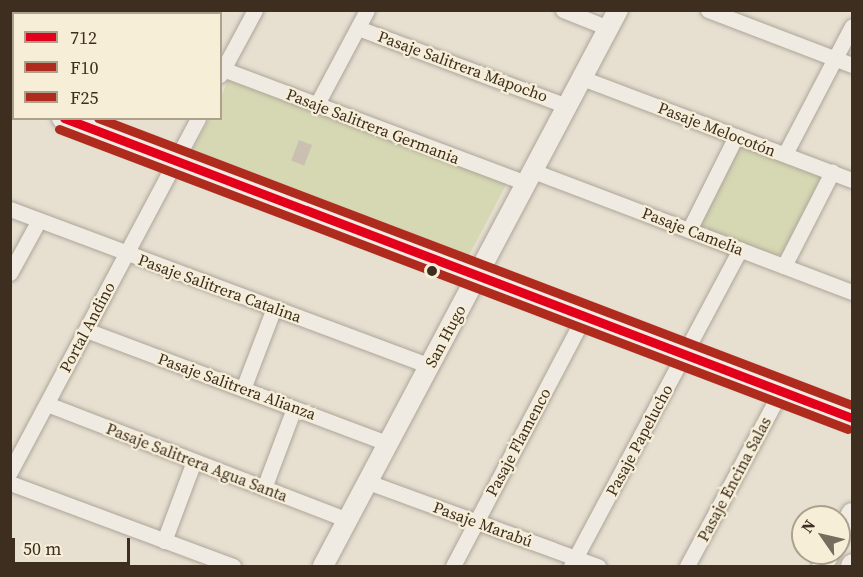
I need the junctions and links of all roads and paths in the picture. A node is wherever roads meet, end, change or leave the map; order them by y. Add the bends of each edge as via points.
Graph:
1 (255, 10) edge
2 (366, 10) edge
3 (564, 10) edge
4 (618, 10) edge
5 (708, 10) edge
6 (852, 26) edge
7 (358, 28) junction
8 (608, 28) junction
9 (835, 58) junction
10 (852, 65) edge
11 (222, 71) edge
12 (582, 78) junction
13 (317, 104) junction
14 (567, 106) junction
15 (68, 120) edge
16 (197, 120) edge
17 (736, 136) junction
18 (785, 154) junction
19 (175, 162) junction
20 (832, 172) junction
21 (530, 177) junction
22 (852, 180) edge
23 (10, 209) edge
24 (39, 220) junction
25 (689, 230) junction
26 (740, 249) junction
27 (127, 253) junction
28 (783, 266) junction
29 (10, 273) edge
30 (477, 276) junction
31 (852, 292) edge
32 (274, 308) junction
33 (584, 317) junction
34 (86, 330) junction
35 (684, 355) junction
36 (430, 366) junction
37 (243, 389) junction
38 (781, 391) junction
39 (46, 404) junction
40 (294, 408) junction
41 (852, 418) edge
42 (389, 444) junction
43 (194, 461) junction
44 (10, 472) edge
45 (368, 482) junction
46 (10, 483) edge
47 (264, 488) junction
48 (348, 520) junction
49 (476, 522) junction
50 (164, 541) junction
51 (573, 562) edge
52 (233, 567) edge
53 (323, 567) edge
54 (453, 567) edge
55 (598, 567) edge
56 (687, 567) edge

1 - 11 street
2 - 7 street
3 - 8 street
4 - 8 street, San Hugo
5 - 9 street
6 - 9 street
7 - 13 street
7 - 14 street, Pasaje Salitrera Mapocho
8 - 12 street, San Hugo
9 - 10 street
9 - 18 street
11 - 13 street, Pasaje Salitrera Germania
12 - 14 street, San Hugo
12 - 17 street, Pasaje Melocotón
13 - 21 street, Pasaje Salitrera Germania
14 - 21 street, San Hugo
15 - 19 main road
16 - 19 street, Portal Andino
17 - 18 street, Pasaje Melocotón
17 - 25 street
18 - 20 street, Pasaje Melocotón
19 - 27 street, Portal Andino
19 - 30 main road
20 - 22 street, Pasaje Melocotón
20 - 28 street
21 - 25 street, Pasaje Camelia
21 - 30 street, San Hugo
23 - 24 street, Pasaje Salitrera Catalina
24 - 27 street, Pasaje Salitrera Catalina
24 - 29 street
25 - 26 street, Pasaje Camelia
26 - 28 street, Pasaje Camelia
26 - 35 street, Pasaje Papelucho
27 - 32 street, Pasaje Salitrera Catalina
27 - 34 street, Portal Andino
28 - 31 street, Pasaje Camelia
30 - 33 main road
30 - 36 street, San Hugo
32 - 36 street, Pasaje Salitrera Catalina
32 - 37 street
33 - 35 main road
33 - 49 street, Pasaje Flamenco
34 - 37 street, Pasaje Salitrera Alianza
34 - 39 street, Portal Andino
35 - 38 main road
35 - 51 street, Pasaje Papelucho
36 - 42 street, San Hugo
37 - 40 street, Pasaje Salitrera Alianza
38 - 41 main road
38 - 56 street, Pasaje Encina Salas
39 - 43 street, Pasaje Salitrera Agua Santa
39 - 44 street, Portal Andino
40 - 42 street, Pasaje Salitrera Alianza
40 - 47 street
42 - 45 street, San Hugo
43 - 47 street, Pasaje Salitrera Agua Santa
43 - 50 street
45 - 48 street, San Hugo
45 - 49 street, Pasaje Marabú
46 - 50 street
47 - 48 street, Pasaje Salitrera Agua Santa
48 - 53 street, San Hugo
49 - 51 street, Pasaje Marabú
49 - 54 street, Pasaje Flamenco
50 - 52 street
51 - 55 street, Pasaje Marabú

